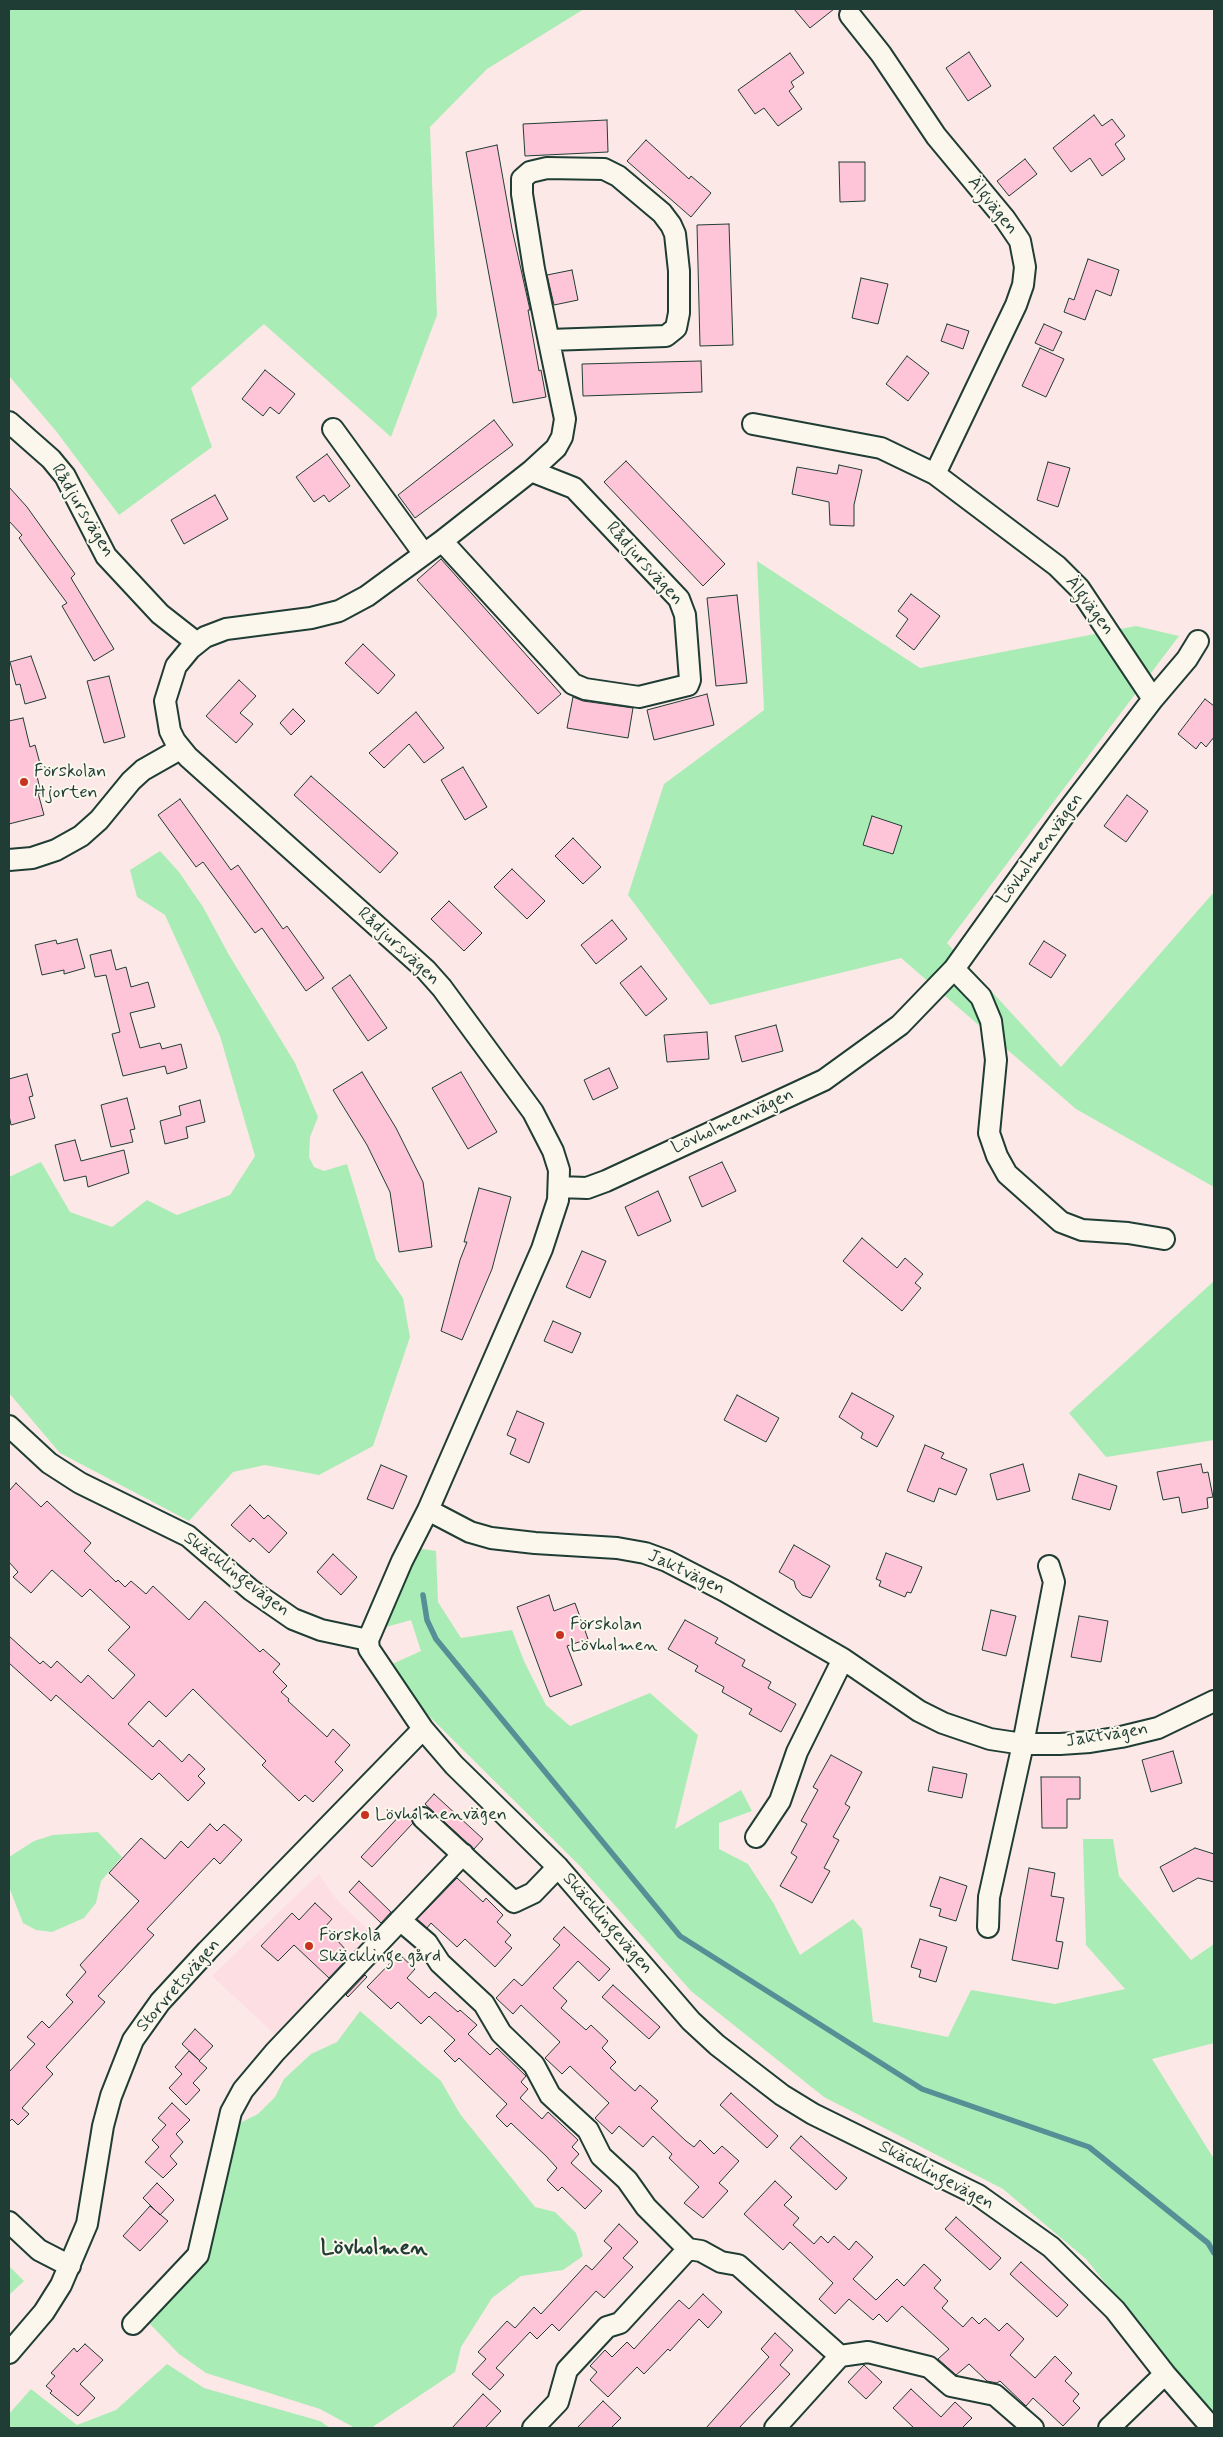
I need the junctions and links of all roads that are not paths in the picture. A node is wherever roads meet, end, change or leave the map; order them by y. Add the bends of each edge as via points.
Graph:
1 (850, 14) dead end
2 (549, 340) junction
3 (9, 422) edge
4 (753, 424) dead end
5 (333, 429) dead end
6 (531, 471) junction
7 (936, 474) junction
8 (442, 541) junction
9 (424, 554) junction
10 (1198, 641) dead end
11 (197, 642) junction
12 (1153, 700) junction
13 (180, 749) junction
14 (9, 860) edge
15 (954, 969) junction
16 (559, 1187) junction
17 (1164, 1239) dead end
18 (9, 1426) edge
19 (428, 1510) junction
20 (1049, 1566) dead end
21 (368, 1640) junction
22 (843, 1658) junction
23 (1214, 1701) edge
24 (422, 1729) junction
25 (1023, 1744) junction
26 (423, 1818) dead end
27 (756, 1837) dead end
28 (463, 1854) junction
29 (558, 1867) junction
30 (400, 1920) junction
31 (988, 1927) dead end
32 (9, 2222) edge
33 (688, 2249) junction
34 (70, 2266) junction
35 (133, 2324) dead end
36 (9, 2353) edge
37 (840, 2356) junction
38 (1165, 2374) junction
39 (533, 2428) edge
40 (775, 2428) edge
41 (1033, 2428) edge
42 (1109, 2428) edge
43 (1212, 2428) edge

1 - 7 street, Älgvägen via 936,136 1005,219 1020,241 1025,266 1016,305
2 - 2 street, Rådjursvägen via 534,269 522,179 530,172 547,168 604,169 618,176 662,213 673,229 679,271 676,328 666,336
2 - 6 street, Rådjursvägen via 565,427 556,448
3 - 11 street, Rådjursvägen via 51,459 65,476 106,556 160,614
4 - 7 street, Älgvägen via 881,448
5 - 9 street
6 - 8 street, Rådjursvägen
6 - 8 street, Rådjursvägen via 574,488 679,599 685,615 688,685 639,697 585,689 573,684
7 - 12 street, Älgvägen via 1057,566 1079,588
8 - 9 street, Rådjursvägen
9 - 11 street, Rådjursvägen via 367,596 339,611 311,618 226,629
10 - 12 street, Lövholmenvägen
11 - 13 street, Rådjursvägen via 176,666 165,701 169,726
12 - 15 street, Lövholmenvägen via 1065,814
13 - 14 street via 130,781 99,820 81,836 56,850 32,858
13 - 16 street, Rådjursvägen via 426,970 442,988 543,1129 559,1170
15 - 16 street, Lövholmenvägen via 900,1025 824,1080 606,1181 587,1188
15 - 17 street via 981,997 991,1021 996,1060 989,1134 1007,1174 1062,1222 1082,1230
16 - 19 street via 542,1249
18 - 21 street, Skäcklingevägen via 43,1458 80,1483 188,1536 251,1590 293,1618 321,1630
19 - 21 street
19 - 22 street, Jaktvägen via 470,1532 492,1538 535,1544 617,1548 666,1561
20 - 25 street via 1054,1582
21 - 24 street, Skäcklingevägen via 376,1662
22 - 25 street, Jaktvägen via 896,1696 943,1723 990,1739
22 - 27 street via 797,1752 780,1801
23 - 25 street, Jaktvägen via 1158,1728 1140,1733 1090,1742
24 - 29 street, Skäcklingevägen
24 - 34 street, Storvretsvägen via 207,1951 160,2002 133,2040 111,2096 103,2126 88,2224
25 - 31 street via 990,1897
26 - 28 street
28 - 29 street via 514,1902 533,1894
28 - 30 street
29 - 38 street, Skäcklingevägen via 691,2021 717,2046 813,2114 959,2184 1016,2221 1051,2247 1085,2279
30 - 33 street via 427,1943 440,1963 484,2004 501,2033 534,2065 550,2095 588,2130 601,2156 627,2180 646,2207
30 - 35 street via 243,2090 231,2112 198,2255
32 - 34 street via 40,2250
33 - 37 street via 738,2265
33 - 39 street via 620,2323 607,2326 568,2370 558,2402
34 - 36 street, Storvretsvägen via 44,2312
37 - 40 street
37 - 41 street via 868,2352 929,2367 951,2386 995,2395
38 - 42 street
38 - 43 street, Skäcklingevägen

